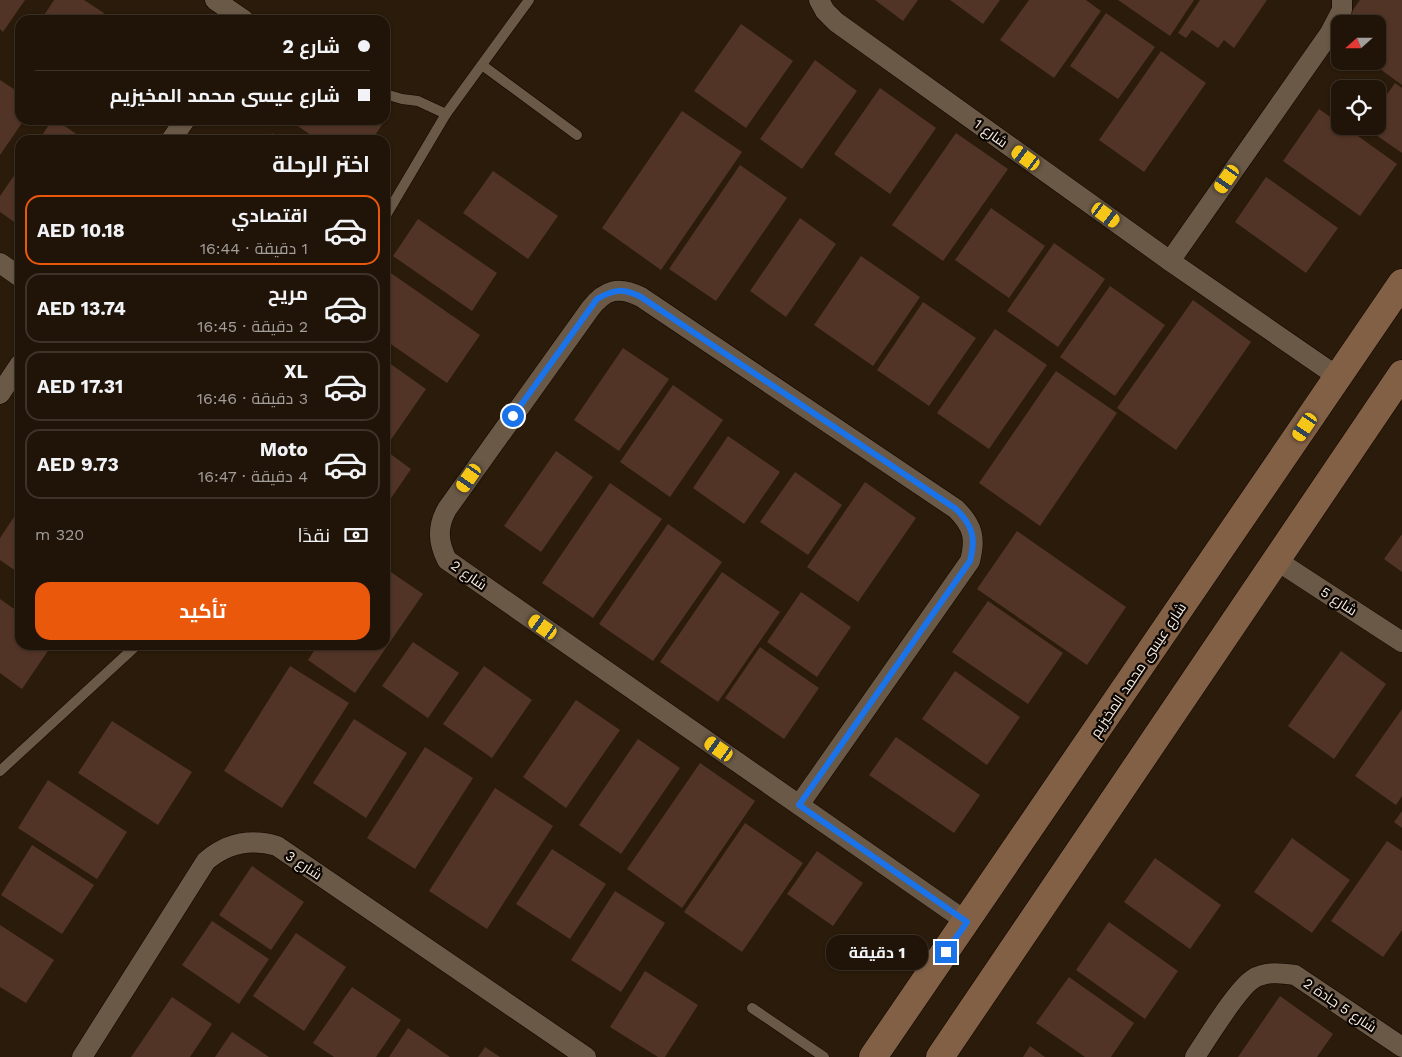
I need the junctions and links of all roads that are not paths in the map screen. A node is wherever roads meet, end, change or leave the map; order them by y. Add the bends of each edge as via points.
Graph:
1 (215, 0) edge
2 (529, 0) edge
3 (819, 0) edge
4 (1342, 0) edge
5 (237, 15) edge
6 (482, 65) junction
7 (390, 95) edge
8 (446, 114) junction
9 (577, 134) dead end
10 (390, 209) edge
11 (1170, 261) junction
12 (0, 263) edge
13 (15, 274) edge
14 (1402, 282) edge
15 (15, 372) edge
16 (1402, 374) edge
17 (1338, 378) junction
18 (0, 394) edge
19 (1276, 560) junction
20 (1402, 642) edge
21 (132, 650) edge
22 (0, 771) edge
23 (799, 805) junction
24 (967, 922) junction
25 (752, 1008) dead end
26 (1402, 1047) edge
27 (82, 1057) edge
28 (586, 1057) edge
29 (824, 1057) edge
30 (873, 1057) edge
31 (940, 1057) edge
32 (1194, 1057) edge

1 - 5 street
2 - 6 lane
3 - 11 street, شارع 1 via 836,22
4 - 11 street via 1342,10 1330,33
6 - 8 lane
6 - 9 lane
7 - 8 lane via 418,101
8 - 10 lane
11 - 17 street, شارع 1
12 - 13 street
14 - 17 street, شارع عيسى محمد المخيزيم
15 - 18 street
16 - 19 street
17 - 24 street, شارع عيسى محمد المخيزيم
19 - 20 street, شارع 5
19 - 31 street
21 - 22 lane
23 - 23 street, شارع 2 via 970,561 972,532 956,509 649,302 630,292 618,290 607,293 590,308 447,509 440,527 441,549 447,560
23 - 24 street, شارع 2
24 - 30 street, شارع عيسى محمد المخيزيم
25 - 29 lane
26 - 32 street, شارع 5 جادة 2 via 1295,975 1275,972 1253,979 1241,991
27 - 28 street, شارع 3 via 206,862 227,846 252,841 277,846

